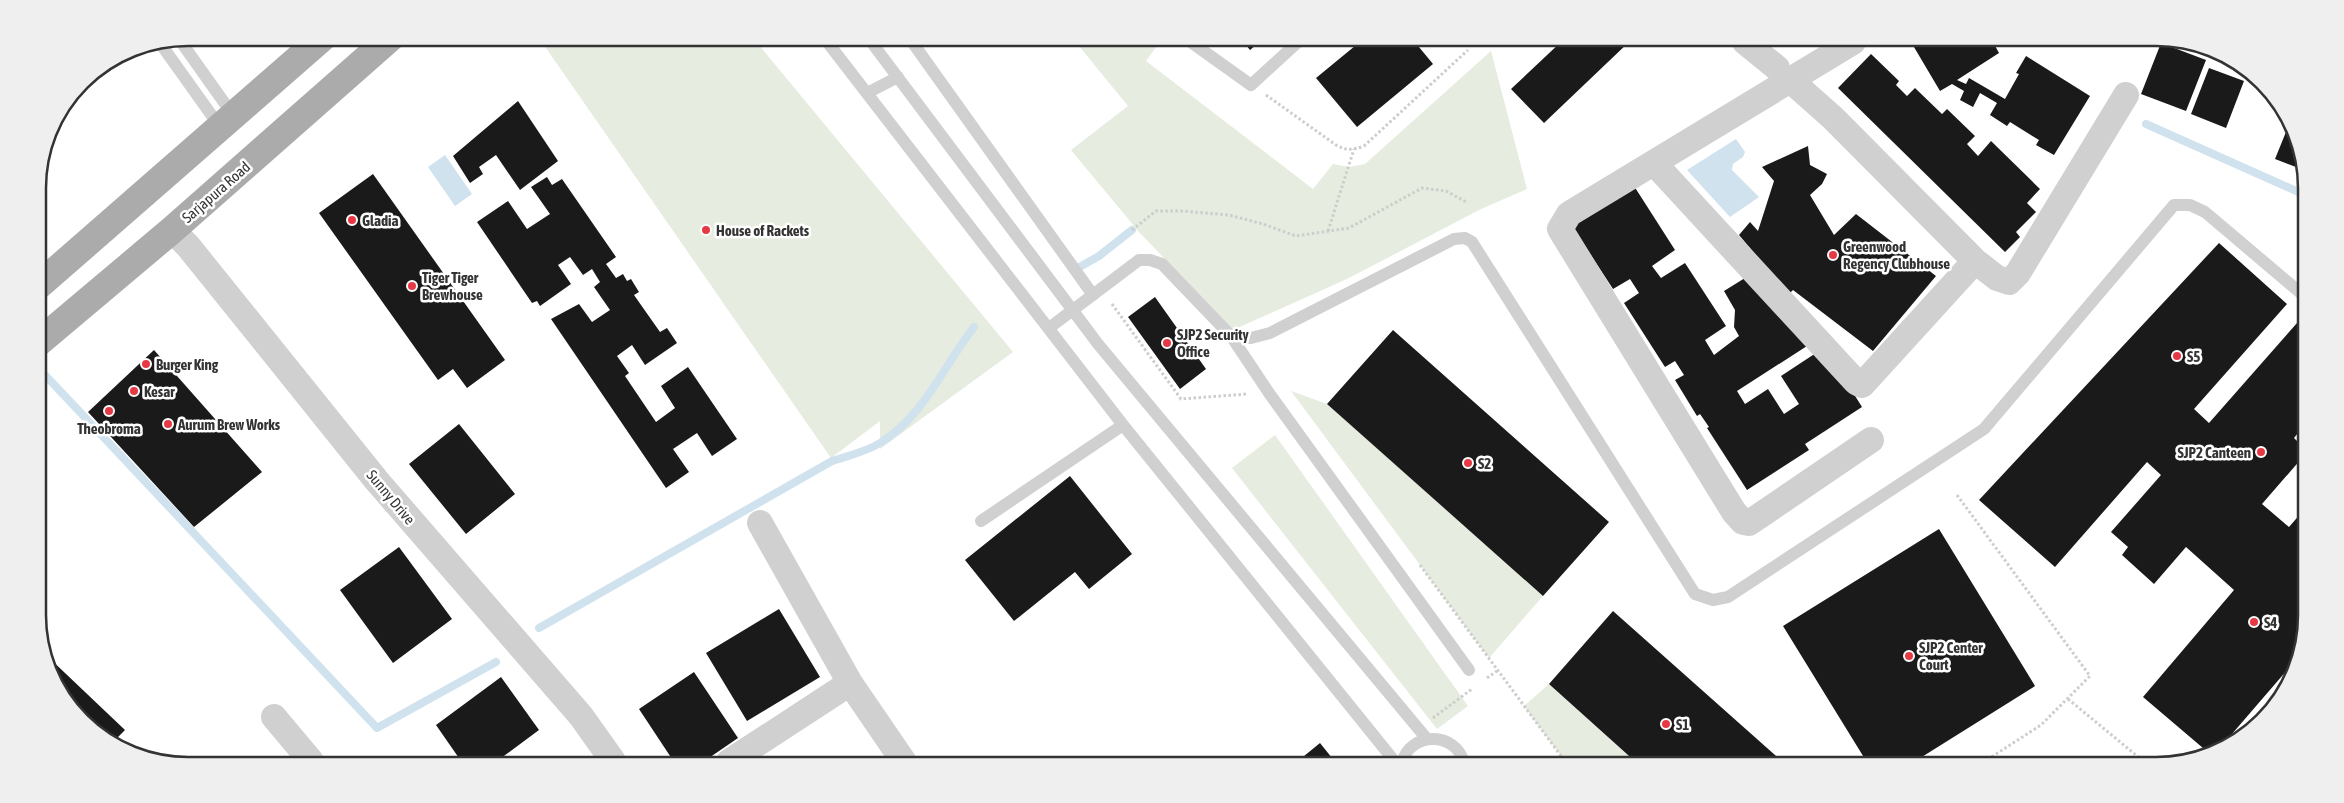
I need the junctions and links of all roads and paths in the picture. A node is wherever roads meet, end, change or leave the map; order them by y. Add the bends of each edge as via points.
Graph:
1 (183, 46) edge
2 (313, 46) edge
3 (381, 46) edge
4 (830, 46) edge
5 (874, 46) edge
6 (915, 46) edge
7 (1196, 46) edge
8 (1293, 46) edge
9 (1750, 46) edge
10 (1844, 46) edge
11 (168, 47) edge
12 (1468, 50) dead end
13 (1783, 73) junction
14 (898, 77) junction
15 (1251, 85) junction
16 (867, 93) junction
17 (2126, 95) dead end
18 (226, 121) junction
19 (1354, 149) junction
20 (1654, 163) junction
21 (1468, 203) dead end
22 (172, 230) junction
23 (1132, 230) dead end
24 (1328, 231) junction
25 (1975, 261) junction
26 (47, 278) edge
27 (2298, 291) edge
28 (1093, 295) junction
29 (1073, 311) junction
30 (1082, 324) junction
31 (1049, 328) junction
32 (47, 336) edge
33 (1232, 336) junction
34 (1269, 392) junction
35 (1123, 425) junction
36 (1871, 440) dead end
37 (1957, 495) dead end
38 (981, 521) dead end
39 (760, 523) dead end
40 (1419, 564) dead end
41 (1469, 670) dead end
42 (1497, 671) junction
43 (1481, 682) dead end
44 (850, 683) junction
45 (1473, 688) dead end
46 (2068, 699) junction
47 (274, 717) dead end
48 (1423, 734) junction
49 (1391, 756) edge
50 (1405, 756) edge
51 (1460, 756) edge
52 (1561, 756) edge
53 (1993, 756) edge
54 (2137, 756) edge
55 (308, 757) edge
56 (610, 757) edge
57 (736, 757) edge
58 (900, 757) edge

1 - 18 lane
2 - 18 main road
3 - 22 main road, Sarjapura Road
4 - 16 lane
5 - 14 lane
6 - 28 lane
7 - 15 lane
8 - 15 lane
9 - 13 street
10 - 13 street
11 - 18 lane
12 - 19 path via 1364,146
13 - 20 street
13 - 25 street via 1833,118
14 - 16 lane
14 - 29 lane
15 - 19 path via 1336,145
16 - 31 lane
17 - 25 street via 2018,273 2009,282 1997,278
18 - 26 main road
19 - 24 path
20 - 25 street via 1859,384 1865,383
20 - 36 street via 1569,214 1560,229 1734,512 1743,522 1749,523
21 - 24 path via 1446,191 1422,188 1349,228
22 - 32 main road, Sarjapura Road
22 - 56 street, Sunny Drive via 377,481 581,716
23 - 24 path via 1156,211 1181,211 1229,215 1296,236
27 - 33 lane via 2205,212 2190,205 2174,205 1984,429 1728,597 1713,600 1695,594 1472,242 1465,238 1454,239 1270,333 1251,338
28 - 29 lane
28 - 33 lane via 1139,260 1150,260 1162,264
29 - 30 lane
29 - 31 lane
30 - 34 path via 1110,302 1181,399
30 - 48 lane
31 - 35 lane
33 - 34 lane
34 - 41 lane
35 - 38 lane
35 - 49 lane
37 - 46 path via 2090,676
39 - 44 street
40 - 42 path
42 - 43 path
42 - 52 path
44 - 57 street
44 - 58 street
45 - 48 path
46 - 53 path via 2041,725
46 - 54 path
47 - 55 street
48 - 50 lane
48 - 51 lane via 1448,742

